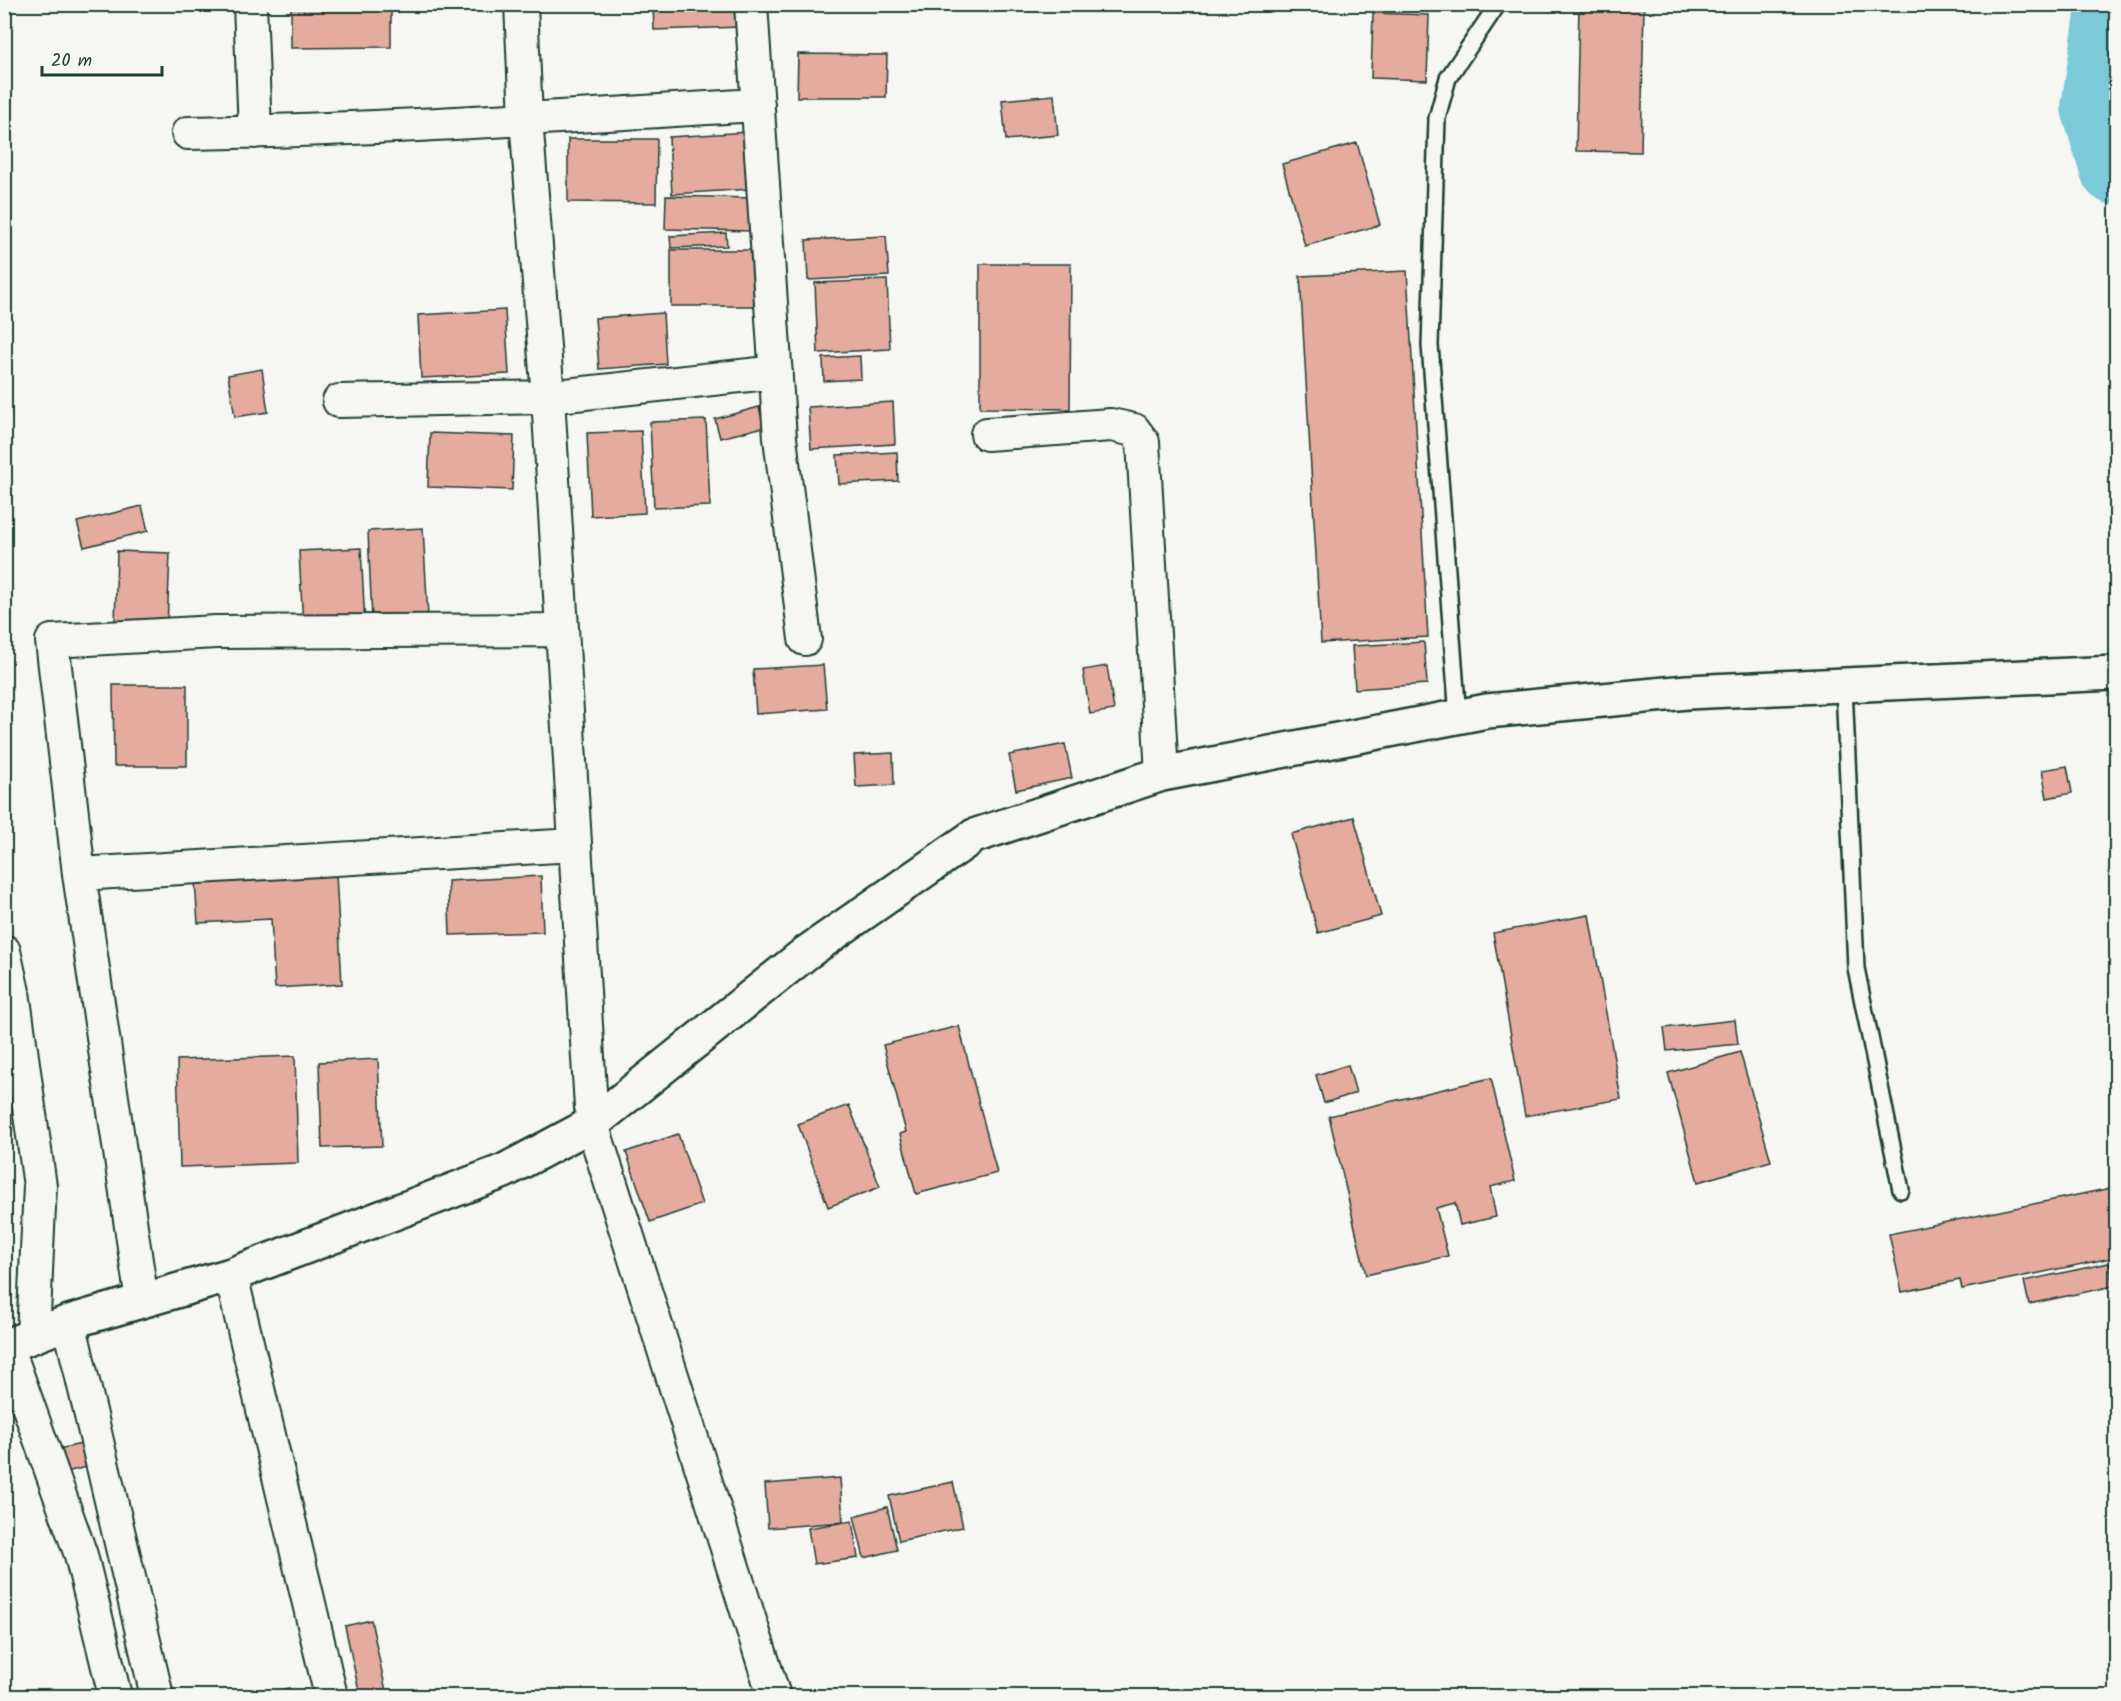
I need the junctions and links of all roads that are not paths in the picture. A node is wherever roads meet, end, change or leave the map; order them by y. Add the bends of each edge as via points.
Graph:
1 (250, 4) edge
2 (521, 4) edge
3 (751, 4) edge
4 (1498, 4) edge
5 (758, 105) junction
6 (526, 119) junction
7 (255, 132) junction
8 (188, 133) dead end
9 (776, 372) junction
10 (548, 397) junction
11 (339, 401) dead end
12 (987, 434) dead end
13 (562, 630) junction
14 (805, 639) dead end
15 (2116, 673) edge
16 (1844, 686) junction
17 (1458, 717) junction
18 (1162, 774) junction
19 (575, 845) junction
20 (79, 874) junction
21 (4, 951) edge
22 (592, 1124) junction
23 (1901, 1190) dead end
24 (231, 1275) junction
25 (142, 1301) junction
26 (69, 1322) junction
27 (15, 1343) edge
28 (115, 1696) edge
29 (157, 1696) edge
30 (332, 1696) edge
31 (774, 1696) edge

1 - 7 street
2 - 6 street
3 - 5 street
4 - 17 lane via 1448,78 1437,118 1430,345
5 - 6 street
5 - 9 street
6 - 7 street
6 - 10 street
7 - 8 street
9 - 10 street
9 - 14 street via 780,438
10 - 11 street
10 - 13 street
12 - 18 street via 1111,425 1134,430 1143,442
13 - 19 street
13 - 20 street via 216,632 52,641
15 - 16 main road
16 - 17 main road via 1687,692
16 - 23 lane via 1856,968
17 - 18 main road
18 - 22 main road via 974,836 806,953
19 - 20 street
19 - 22 street
20 - 25 street
21 - 27 street via 40,1186
22 - 24 main road via 504,1172
22 - 31 street
24 - 25 main road
24 - 30 street
25 - 26 main road
26 - 27 main road
26 - 29 street
27 - 28 street via 81,1555

